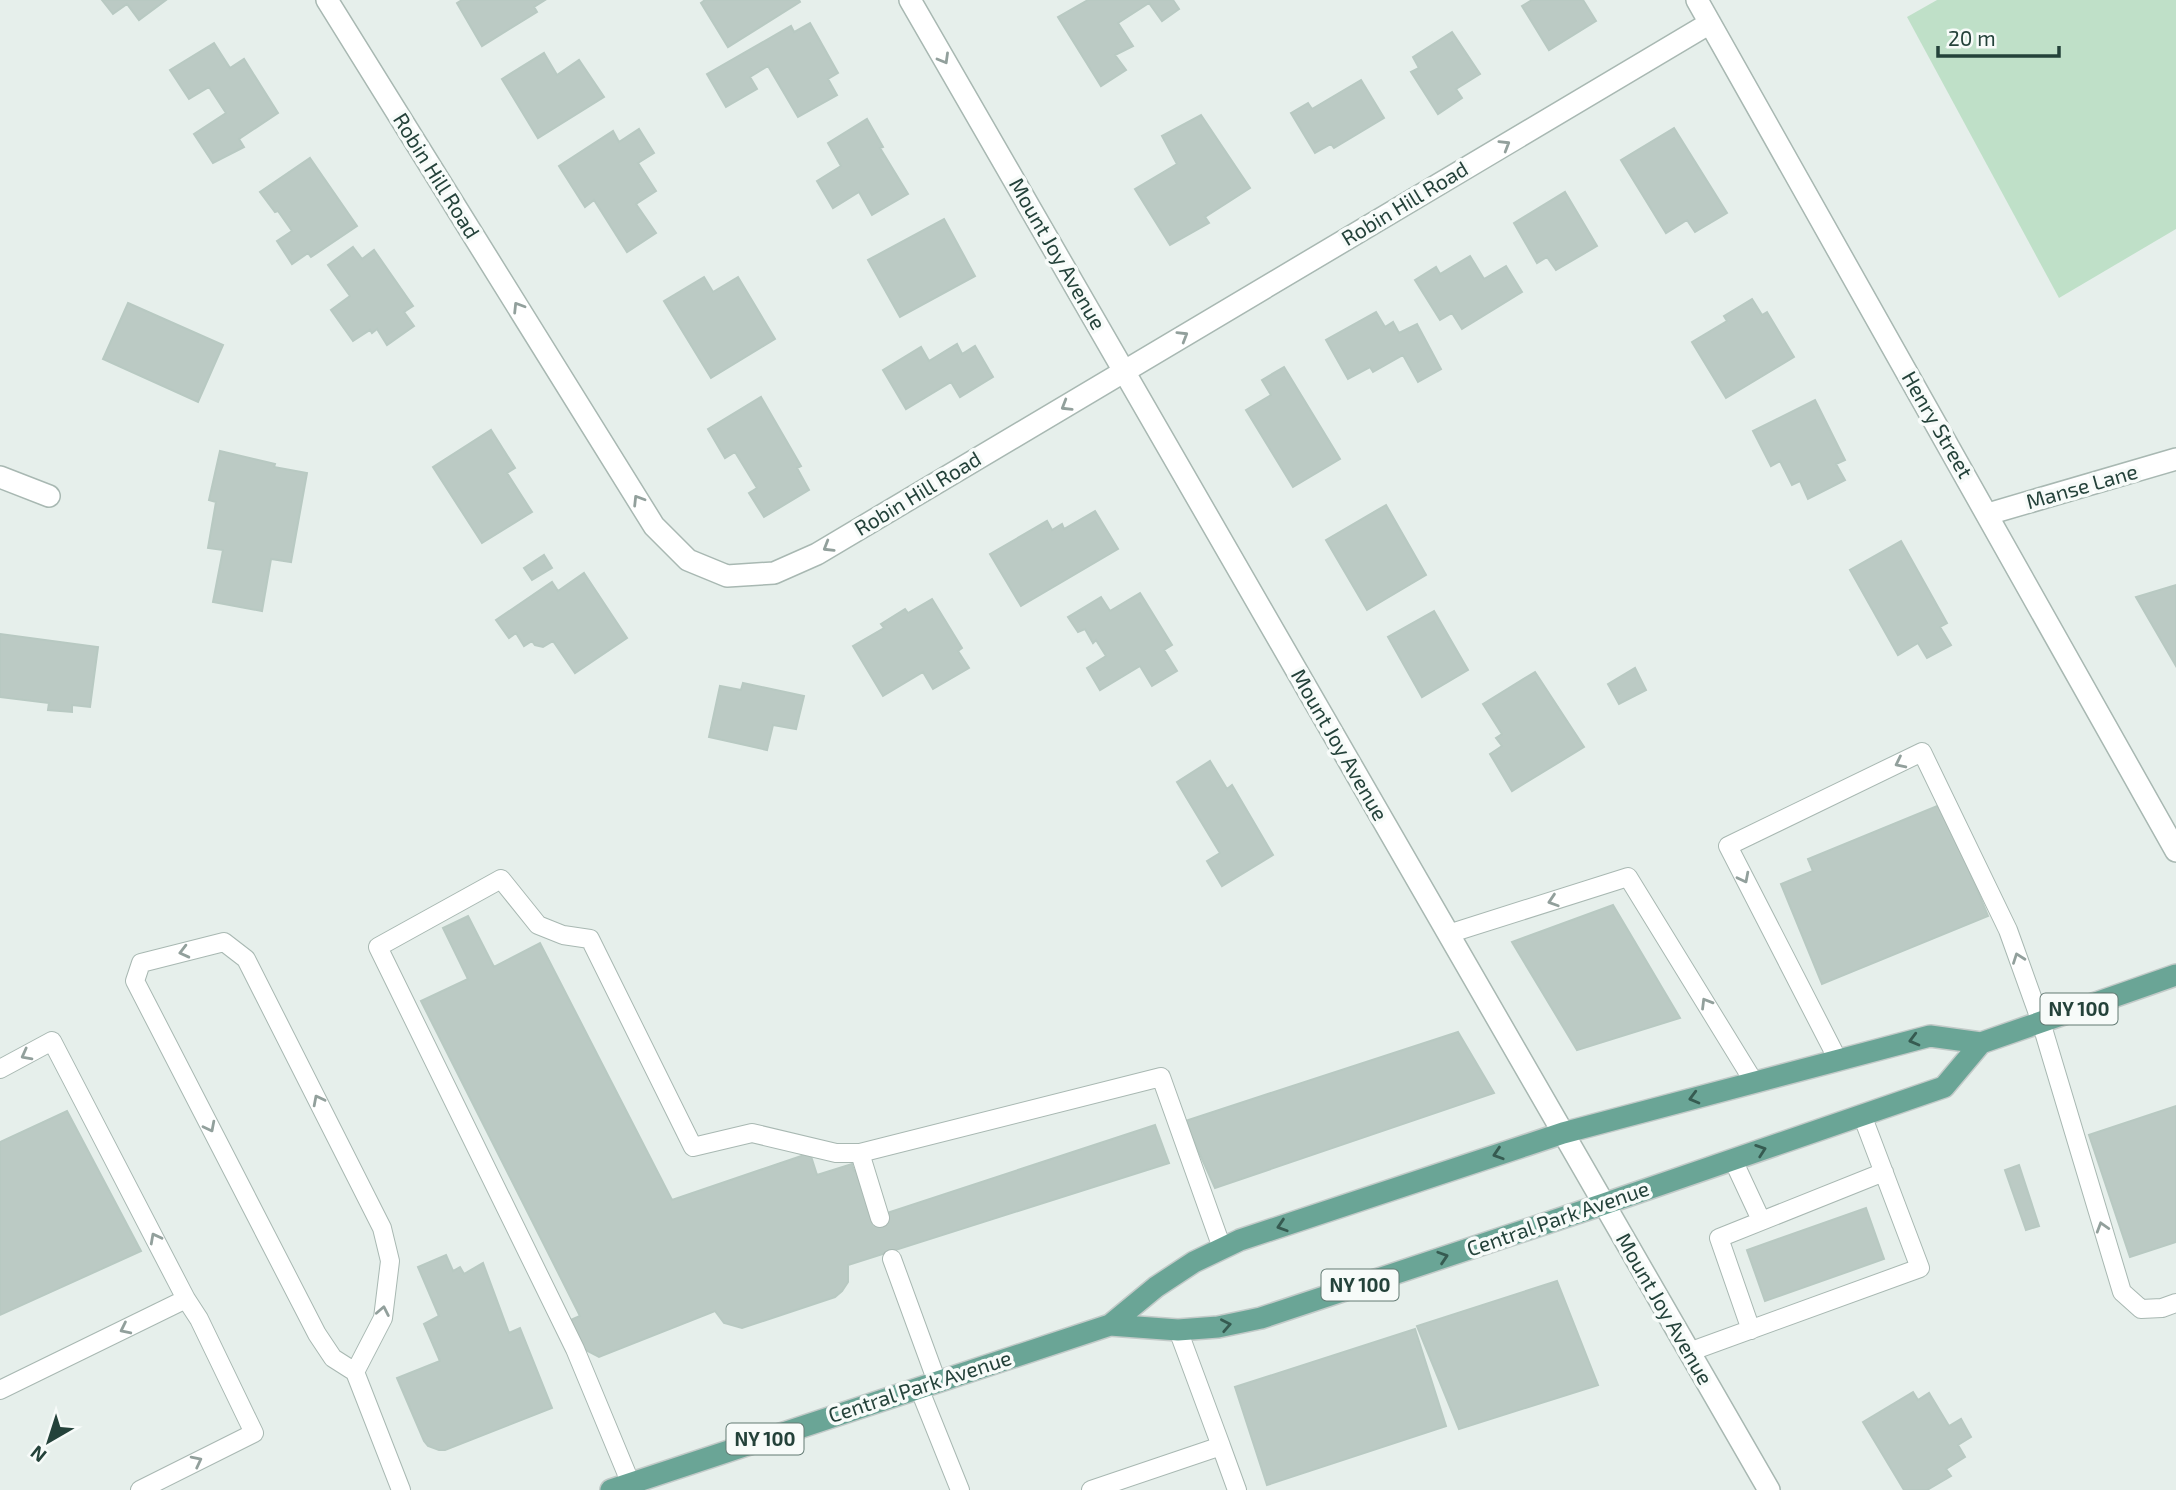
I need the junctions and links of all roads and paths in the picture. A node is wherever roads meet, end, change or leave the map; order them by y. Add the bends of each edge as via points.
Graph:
1 (327, 0) edge
2 (910, 0) edge
3 (1697, 0) edge
4 (1710, 23) junction
5 (1124, 371) junction
6 (2176, 459) edge
7 (0, 477) edge
8 (49, 496) dead end
9 (1988, 514) junction
10 (2176, 851) edge
11 (1448, 934) junction
12 (2176, 975) edge
13 (2041, 1022) junction
14 (1981, 1043) junction
15 (1838, 1060) junction
16 (0, 1069) edge
17 (1754, 1082) junction
18 (1862, 1115) junction
19 (1563, 1133) junction
20 (860, 1153) junction
21 (1733, 1160) junction
22 (1884, 1172) junction
23 (1604, 1203) junction
24 (880, 1218) dead end
25 (1761, 1220) junction
26 (1222, 1248) junction
27 (892, 1259) dead end
28 (186, 1299) junction
29 (2176, 1303) edge
30 (1110, 1325) junction
31 (1178, 1330) junction
32 (1751, 1330) junction
33 (1689, 1352) junction
34 (355, 1372) junction
35 (928, 1385) junction
36 (0, 1391) edge
37 (1221, 1446) junction
38 (621, 1487) edge
39 (140, 1490) edge
40 (401, 1490) edge
41 (960, 1490) edge
42 (1091, 1490) edge
43 (1237, 1490) edge
44 (1769, 1490) edge

5 -> 1 street, Robin Hill Road via 817,554 774,573 727,576 688,560 654,526
2 -> 5 street, Mount Joy Avenue
3 - 4 street, Henry Street
5 -> 4 street, Robin Hill Road
4 - 9 street, Henry Street
5 - 11 street, Mount Joy Avenue
6 - 9 street, Manse Lane
7 - 8 street
9 - 10 street, Henry Street
17 -> 11 lane via 1629,877
11 - 19 street, Mount Joy Avenue
12 - 13 main road, Central Park Avenue / NY 100
13 - 14 main road, Central Park Avenue / NY 100
13 -> 15 lane via 2008,930 1922,752 1728,846
29 -> 13 lane via 2141,1309 2122,1292
14 -> 15 main road, Central Park Avenue / NY 100 via 1930,1036
14 - 18 main road, Central Park Avenue / NY 100 via 1944,1087
15 - 17 main road, Central Park Avenue / NY 100
28 -> 16 lane via 52,1041
17 -> 19 main road, Central Park Avenue / NY 100
21 -> 18 main road, Central Park Avenue / NY 100
18 - 22 lane
19 - 23 street, Mount Joy Avenue
19 -> 26 main road, Central Park Avenue / NY 100
20 - 24 lane
20 - 26 lane via 1161,1077
20 - 38 lane via 836,1153 752,1133 693,1147 590,939 538,925 501,879 378,947 575,1349
21 - 23 main road, Central Park Avenue / NY 100
21 - 25 lane
22 - 25 lane
22 - 32 lane via 1920,1268
31 -> 23 main road, Central Park Avenue / NY 100 via 1261,1318
23 - 33 street, Mount Joy Avenue
25 - 32 lane via 1719,1238
26 - 30 main road, Central Park Avenue / NY 100 via 1156,1287
27 - 35 lane
28 -> 36 lane
39 -> 28 lane via 254,1433
30 - 31 main road, Central Park Avenue / NY 100
30 - 35 main road, Central Park Avenue / NY 100
31 - 37 lane
32 - 33 lane
33 - 44 street, Mount Joy Avenue
34 -> 34 lane via 383,1318 390,1261 382,1228 246,958 224,942 141,963 135,981 317,1334 333,1357
34 - 40 lane
35 - 38 main road, Central Park Avenue / NY 100
35 - 41 lane
37 - 42 lane
37 - 43 lane

